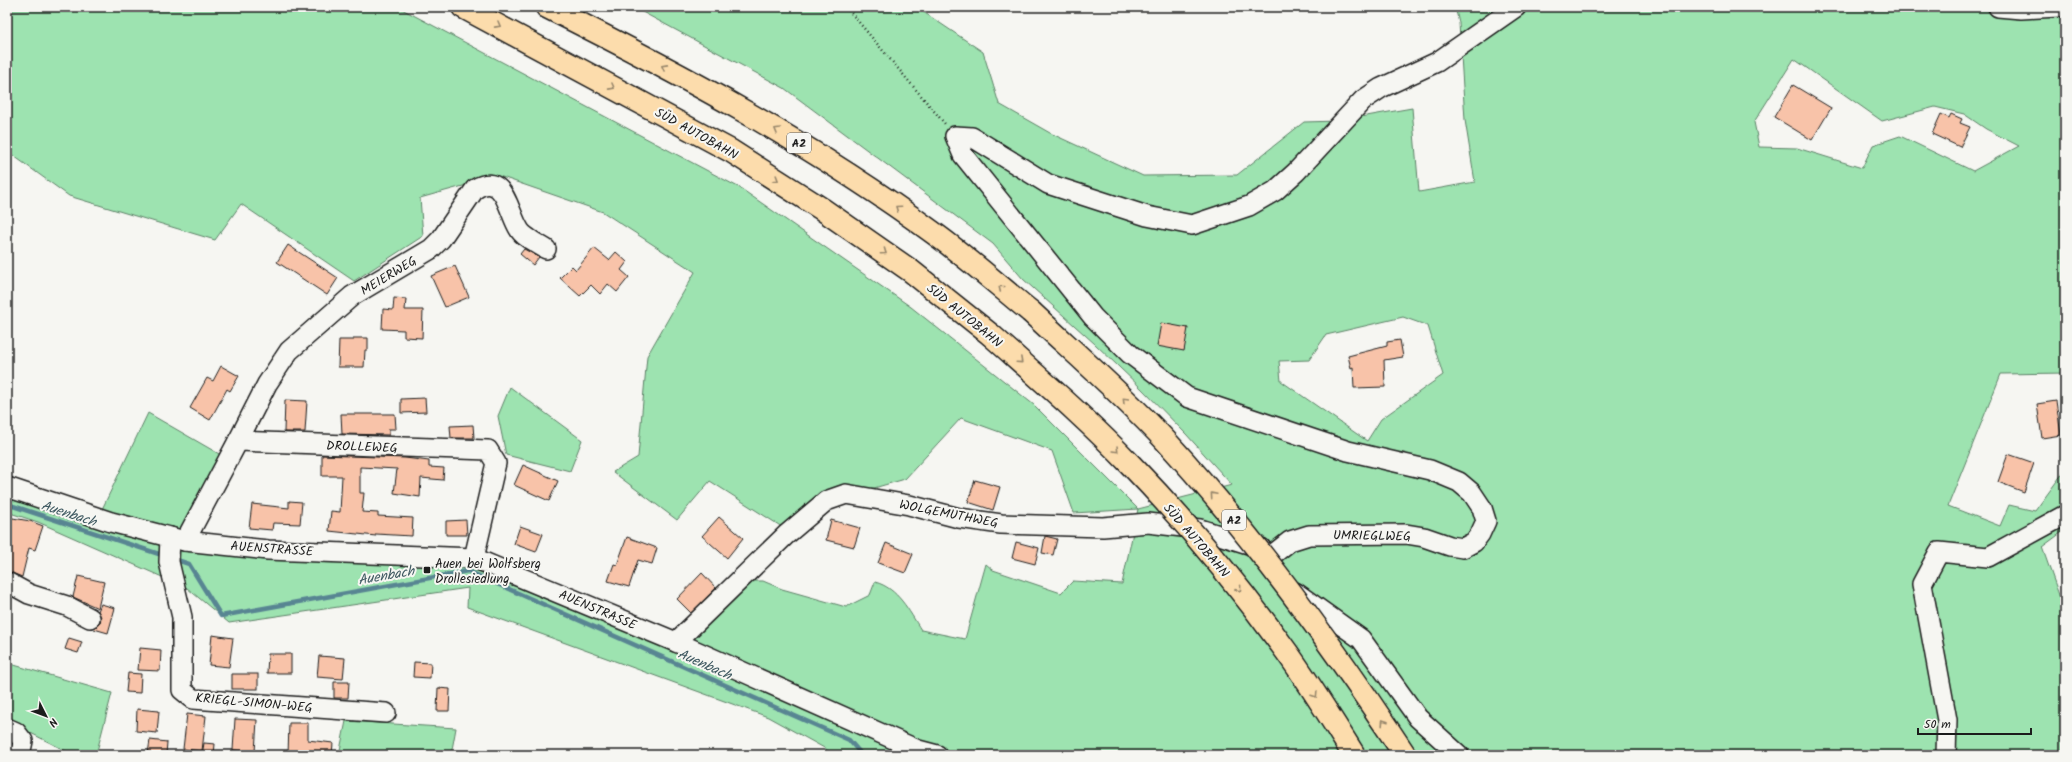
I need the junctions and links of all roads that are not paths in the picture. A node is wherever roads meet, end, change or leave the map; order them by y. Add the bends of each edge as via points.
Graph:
1 (463, 7) edge
2 (547, 7) edge
3 (1516, 7) edge
4 (1998, 7) edge
5 (2058, 7) edge
6 (546, 249) dead end
7 (238, 441) junction
8 (7, 487) edge
9 (2065, 515) edge
10 (173, 547) junction
11 (1276, 552) junction
12 (474, 558) junction
13 (7, 582) edge
14 (90, 618) dead end
15 (676, 642) junction
16 (386, 713) dead end
17 (7, 728) edge
18 (20, 755) edge
19 (937, 755) edge
20 (1354, 755) edge
21 (1405, 755) edge
22 (1459, 755) edge
23 (1946, 755) edge

1 -> 20 highway, SÜD AUTOBAHN, bridge via 731,151 822,209 911,271 991,335 1081,416 1131,465 1184,524 1287,652
21 -> 2 highway, A2, bridge via 1321,632 1227,511 1115,390 1031,312 936,234 859,181 786,135 638,52
3 - 11 street, UMRIEGLWEG via 1437,62 1381,88 1362,100 1296,172 1274,191 1249,206 1192,225 1147,216 1048,184 972,137 955,136 964,155 1093,317 1130,354 1187,397 1348,450 1430,470 1459,482 1472,493 1482,508 1486,521 1474,542 1463,548 1406,534 1309,535 1290,541
4 - 5 street
6 - 7 street, MEIERWEG via 519,230 505,195 500,190 491,184 475,189 441,239 431,249 352,296 290,351 267,384
7 - 10 street
7 - 12 street, DROLLEWEG via 488,450 496,463
8 - 10 street, AUENSTRASSE via 111,522
9 - 23 street via 1988,557 1939,552 1922,584 1948,720
10 - 12 street, AUENSTRASSE
10 - 16 street, KRIEGL-SIMON-WEG via 182,617 182,690 193,699
11 - 15 street, WOLGEMUTHWEG via 1200,529 1148,523 1095,527 1001,524 959,518 909,505 846,494 826,500 803,520
11 - 22 street via 1280,574 1293,590 1361,639 1418,718
12 - 15 street, AUENSTRASSE
13 - 14 street via 29,594 67,606
15 - 19 street, AUENSTRASSE via 918,750
17 - 18 street via 16,732 23,741

